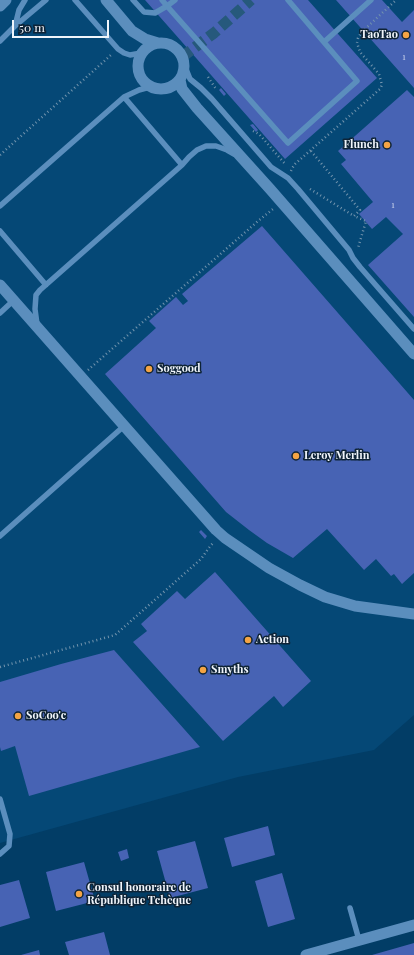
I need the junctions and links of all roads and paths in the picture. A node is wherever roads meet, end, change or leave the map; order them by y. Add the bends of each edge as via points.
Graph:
1 (6, 0) edge
2 (25, 0) edge
3 (46, 0) edge
4 (75, 0) edge
5 (106, 0) edge
6 (133, 0) edge
7 (162, 0) edge
8 (175, 0) edge
9 (288, 0) edge
10 (370, 0) edge
11 (0, 6) edge
12 (168, 6) junction
13 (15, 26) junction
14 (0, 41) edge
15 (324, 42) junction
16 (158, 43) junction
17 (118, 49) junction
18 (141, 53) junction
19 (184, 64) junction
20 (180, 80) junction
21 (150, 87) junction
22 (124, 97) junction
23 (311, 151) dead end
24 (0, 155) edge
25 (244, 160) junction
26 (182, 165) junction
27 (309, 188) dead end
28 (0, 196) edge
29 (282, 203) junction
30 (2, 204) edge
31 (354, 216) junction
32 (366, 221) dead end
33 (0, 231) edge
34 (0, 285) edge
35 (46, 285) junction
36 (14, 300) junction
37 (0, 313) edge
38 (38, 328) junction
39 (414, 328) edge
40 (414, 354) edge
41 (80, 376) junction
42 (124, 426) junction
43 (0, 536) edge
44 (215, 542) dead end
45 (414, 614) edge
46 (0, 667) edge
47 (0, 799) edge
48 (0, 854) edge
49 (350, 908) dead end
50 (414, 925) edge
51 (359, 940) junction
52 (306, 955) edge

1 - 11 street
2 - 13 lane via 19,10
3 - 13 lane
4 - 17 lane
5 - 16 street via 132,31
6 - 12 lane via 144,12 155,13
7 - 12 lane
8 - 12 lane
9 - 15 lane
10 - 15 lane
12 - 15 lane via 288,143 357,81
13 - 14 lane
16 - 18 street via 152,44
16 - 19 street via 172,46 182,57
17 - 18 lane via 130,55
17 - 24 path
18 - 21 street via 137,68 139,76
19 - 20 street
19 - 39 lane via 190,80 212,99 271,167 288,178 298,189 350,250 360,267
20 - 21 street via 163,90
20 - 25 street via 182,89 197,108
21 - 22 lane
22 - 26 lane
22 - 30 lane
23 - 31 path via 360,210
25 - 26 lane via 227,150 206,146 188,157
25 - 29 street
26 - 35 lane
27 - 31 path
28 - 30 lane
29 - 40 street
29 - 41 path
31 - 32 path
33 - 35 lane
34 - 36 street
35 - 38 lane via 36,296
36 - 37 lane
36 - 38 street
38 - 41 street
41 - 42 street
42 - 43 lane
42 - 45 street via 216,530 269,568 311,591 343,603
44 - 46 path via 201,559 115,635
47 - 48 lane via 10,834 9,846
49 - 51 lane
50 - 51 street
51 - 52 street

